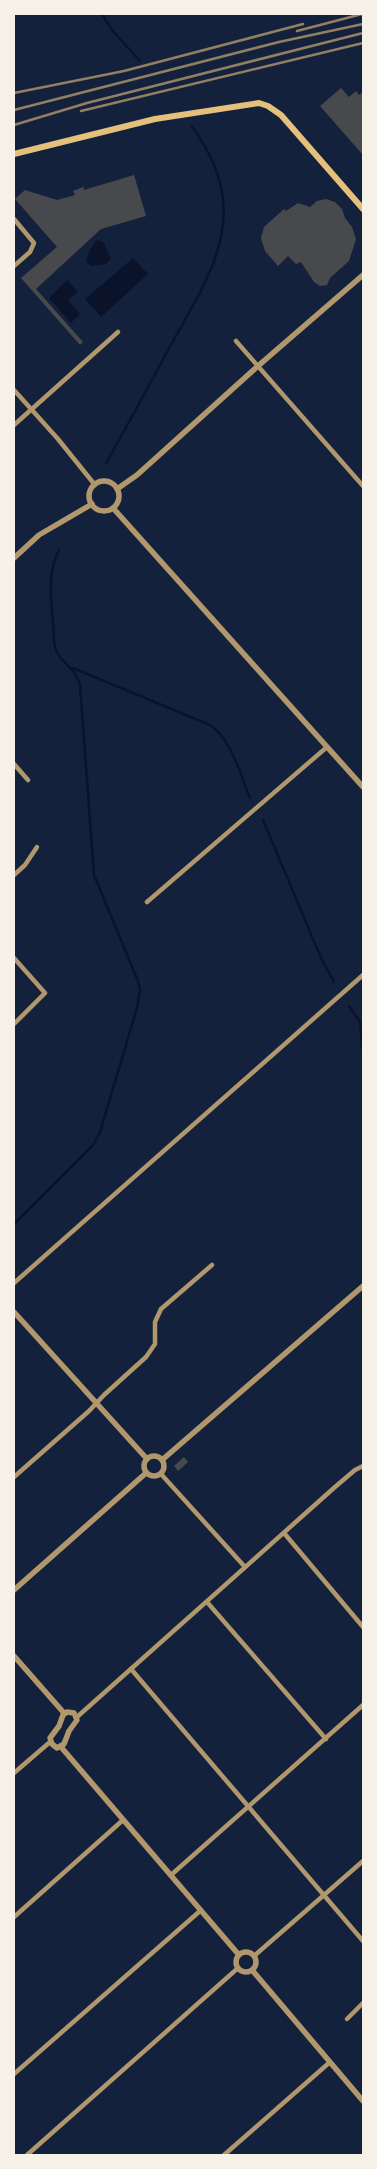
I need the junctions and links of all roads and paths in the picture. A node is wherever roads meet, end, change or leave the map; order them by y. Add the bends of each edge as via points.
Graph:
1 (14, 154) edge
2 (363, 209) edge
3 (14, 219) edge
4 (14, 266) edge
5 (363, 275) edge
6 (118, 332) dead end
7 (236, 341) dead end
8 (258, 366) junction
9 (14, 390) edge
10 (31, 410) junction
11 (14, 425) edge
12 (95, 485) junction
13 (363, 486) edge
14 (117, 489) junction
15 (92, 504) junction
16 (113, 508) junction
17 (14, 558) edge
18 (327, 747) junction
19 (14, 764) edge
20 (28, 780) dead end
21 (362, 783) edge
22 (37, 847) dead end
23 (14, 874) edge
24 (147, 902) dead end
25 (14, 958) edge
26 (363, 975) edge
27 (14, 1024) edge
28 (212, 1265) dead end
29 (14, 1283) edge
30 (363, 1286) edge
31 (14, 1312) edge
32 (97, 1403) junction
33 (147, 1459) junction
34 (162, 1460) junction
35 (362, 1466) edge
36 (146, 1473) junction
37 (161, 1474) junction
38 (14, 1477) edge
39 (284, 1533) junction
40 (246, 1568) junction
41 (14, 1590) edge
42 (207, 1602) junction
43 (363, 1627) edge
44 (14, 1656) edge
45 (131, 1669) junction
46 (363, 1705) edge
47 (64, 1713) junction
48 (76, 1717) junction
49 (326, 1738) junction
50 (50, 1742) junction
51 (61, 1747) junction
52 (14, 1773) edge
53 (250, 1808) junction
54 (123, 1820) junction
55 (363, 1861) edge
56 (171, 1876) junction
57 (324, 1896) junction
58 (200, 1911) junction
59 (14, 1917) edge
60 (363, 1941) edge
61 (239, 1955) junction
62 (254, 1956) junction
63 (238, 1968) junction
64 (252, 1970) junction
65 (363, 2004) edge
66 (346, 2018) dead end
67 (330, 2062) junction
68 (14, 2074) edge
69 (363, 2101) edge
70 (27, 2155) edge
71 (224, 2155) edge

1 - 2 main road via 155,119 259,103 279,112
3 - 4 street via 34,243 30,252
5 - 8 street
6 - 10 street
7 - 8 street
8 - 13 street
8 - 14 street via 137,475
9 - 10 street
10 - 11 street
10 - 12 street
12 - 14 street via 107,482
12 - 15 street via 90,495
14 - 16 street via 119,498
15 - 16 street via 102,511
15 - 17 street via 39,535
16 - 18 street
18 - 21 street
18 - 24 street
19 - 20 street
22 - 23 street via 25,865
25 - 27 street via 45,993
26 - 29 street
28 - 32 street via 161,1308 156,1322 155,1344 146,1357
30 - 34 street
31 - 32 street
32 - 33 street
32 - 38 street
33 - 34 street via 157,1456
33 - 36 street
34 - 37 street via 165,1466
35 - 39 street
36 - 37 street via 155,1477
36 - 41 street
37 - 40 street
39 - 40 street
39 - 43 street
40 - 42 street
42 - 45 street
42 - 49 street
44 - 47 street
45 - 48 street
45 - 53 street
46 - 49 street
47 - 48 street via 72,1712
47 - 50 street
48 - 51 street
49 - 53 street
50 - 51 street
50 - 52 street
51 - 54 street
53 - 56 street
53 - 57 street
54 - 56 street
54 - 59 street
55 - 57 street
56 - 58 street
57 - 60 street
57 - 62 street
58 - 61 street
58 - 68 street
61 - 62 street via 248,1953
61 - 63 street via 236,1960
62 - 64 street via 256,1962
63 - 64 street via 246,1972
63 - 70 street
64 - 67 street
65 - 66 street
67 - 69 street
67 - 71 street

